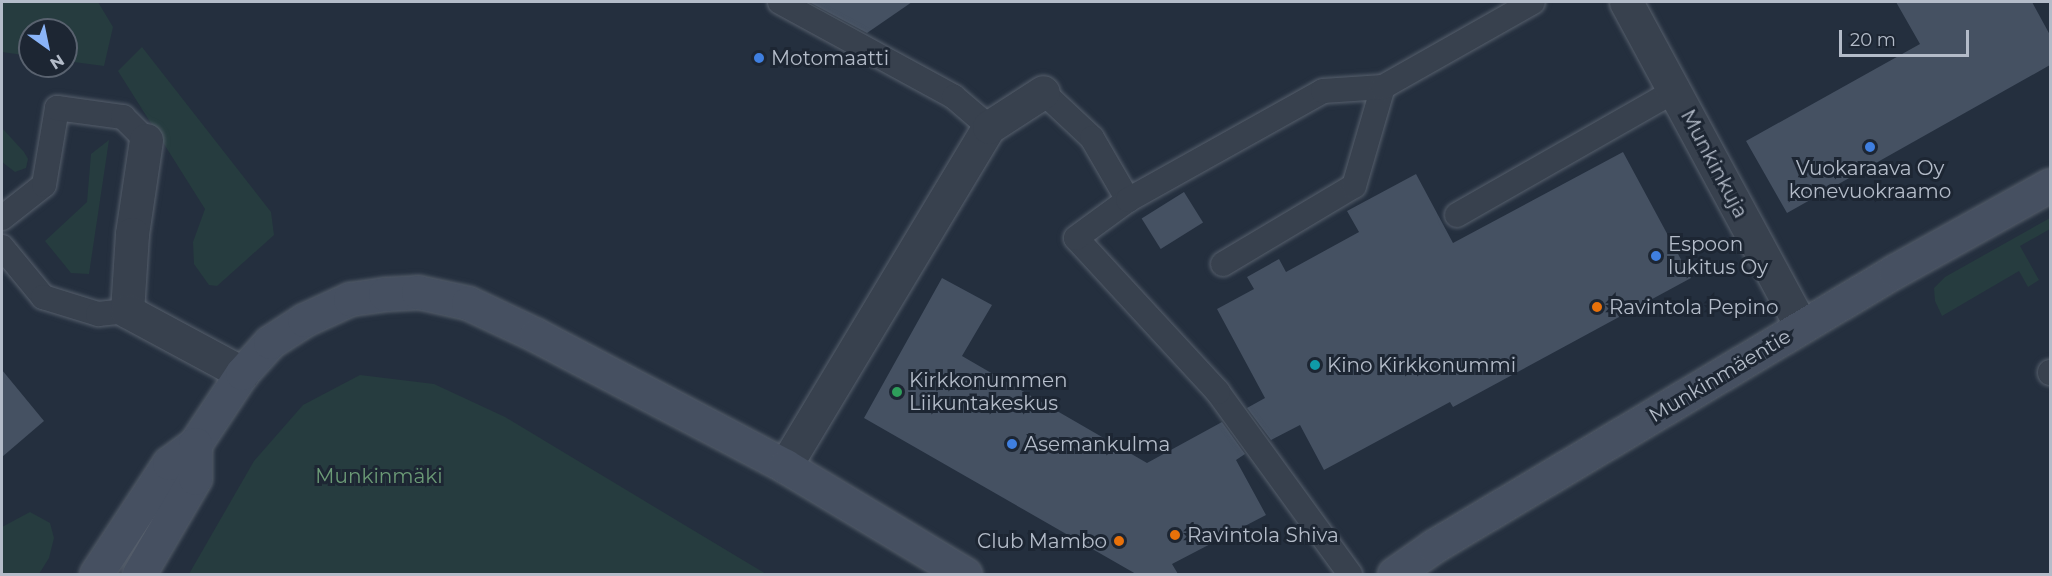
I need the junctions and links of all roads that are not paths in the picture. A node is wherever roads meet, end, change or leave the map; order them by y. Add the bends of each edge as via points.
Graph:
1 (780, 2) edge
2 (1533, 2) edge
3 (1626, 2) edge
4 (1383, 87) junction
5 (1674, 91) junction
6 (1043, 92) joint
7 (989, 127) junction
8 (146, 140) joint
9 (2050, 185) edge
10 (1128, 200) junction
11 (1457, 215) dead end
12 (2, 218) edge
13 (2, 247) edge
14 (1222, 264) dead end
15 (127, 311) junction
16 (1802, 326) junction
17 (242, 373) junction
18 (195, 444) junction
19 (785, 466) junction
20 (96, 574) edge
21 (139, 574) edge
22 (965, 574) edge
23 (1350, 574) edge
24 (1394, 574) edge

1 - 7 lane via 954,97
2 - 4 lane
3 - 5 street, Munkinkuja
4 - 10 lane via 1323,91
4 - 14 lane via 1354,186
5 - 11 lane
5 - 16 street, Munkinkuja
6 - 7 street
6 - 10 lane via 1092,138
7 - 19 street
8 - 12 lane via 123,117 57,108 44,185
8 - 15 street via 132,234
9 - 16 main road, Munkinmäentie
10 - 23 lane via 1076,238 1218,392
13 - 15 lane via 43,297 98,314
15 - 17 street
16 - 24 main road, Munkinmäentie via 1434,546
17 - 18 main road
17 - 19 main road via 270,342 304,320 350,299 418,292 468,303 536,335
18 - 20 main road via 169,463
18 - 21 main road via 195,478
19 - 22 main road

